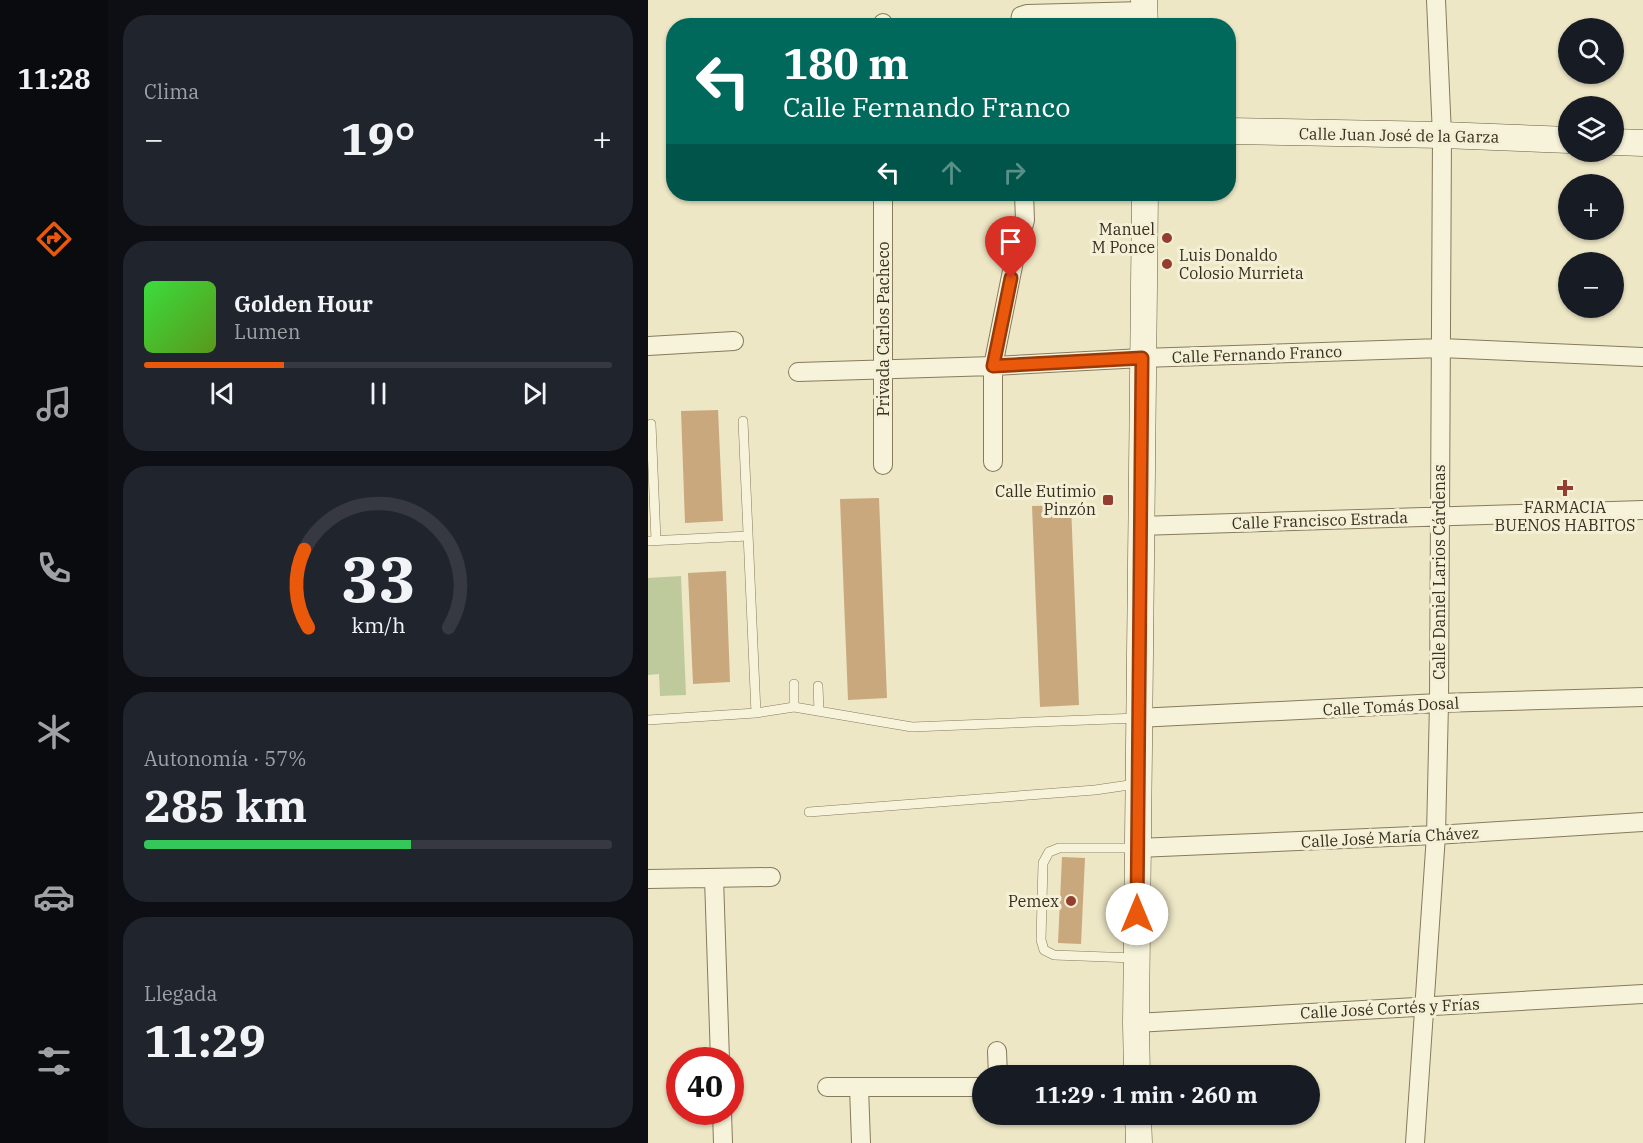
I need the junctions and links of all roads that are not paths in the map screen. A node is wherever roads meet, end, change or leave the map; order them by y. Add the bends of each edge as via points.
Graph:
1 (1436, 0) edge
2 (1144, 12) edge
3 (1061, 18) edge
4 (1236, 131) edge
5 (1442, 135) junction
6 (1558, 140) edge
7 (1624, 142) edge
8 (1643, 143) edge
9 (883, 201) edge
10 (1024, 201) edge
11 (1146, 201) edge
12 (734, 341) dead end
13 (648, 346) edge
14 (1441, 348) junction
15 (1643, 357) edge
16 (1142, 358) junction
17 (993, 366) junction
18 (883, 370) junction
19 (798, 372) dead end
20 (743, 421) dead end
21 (651, 424) dead end
22 (993, 462) dead end
23 (883, 465) dead end
24 (1643, 510) edge
25 (1440, 516) junction
26 (1140, 526) junction
27 (748, 536) junction
28 (652, 540) edge
29 (794, 684) dead end
30 (818, 686) dead end
31 (1643, 697) edge
32 (1439, 703) junction
33 (794, 707) junction
34 (819, 711) junction
35 (756, 713) junction
36 (1138, 718) junction
37 (648, 720) edge
38 (1138, 784) junction
39 (809, 812) dead end
40 (1643, 822) edge
41 (1436, 835) junction
42 (1138, 848) junction
43 (771, 877) dead end
44 (714, 878) junction
45 (648, 879) edge
46 (1137, 958) junction
47 (1643, 994) edge
48 (1425, 1006) junction
49 (1136, 1023) junction
50 (720, 1047) edge
51 (997, 1051) dead end
52 (998, 1065) edge
53 (1137, 1065) edge
54 (826, 1087) dead end
55 (859, 1087) junction
56 (972, 1087) edge
57 (722, 1125) edge
58 (1138, 1125) edge
59 (723, 1143) edge
60 (861, 1143) edge
61 (1139, 1143) edge
62 (1415, 1143) edge

1 - 5 street, Calle Daniel Larios Cárdenas
2 - 3 street
4 - 5 street, Calle Juan José de la Garza
5 - 6 street, Calle Juan José de la Garza
5 - 14 street, Calle Daniel Larios Cárdenas
7 - 8 street
9 - 18 street, Privada Carlos Pacheco
10 - 17 street via 1025,220
11 - 16 street
12 - 13 street
14 - 15 street, Calle Fernando Franco
14 - 16 street, Calle Fernando Franco
14 - 25 street, Calle Daniel Larios Cárdenas
16 - 17 street, Calle Fernando Franco
16 - 26 street
17 - 18 street, Calle Fernando Franco
17 - 22 street
18 - 19 street, Calle Fernando Franco
18 - 23 street, Privada Carlos Pacheco
20 - 27 lane
21 - 28 lane
24 - 25 street, Calle Francisco Estrada
25 - 26 street, Calle Francisco Estrada
25 - 32 street, Calle Daniel Larios Cárdenas
26 - 36 street
27 - 28 lane
27 - 35 lane
29 - 33 lane
30 - 34 lane
31 - 32 street, Calle Tomás Dosal
32 - 36 street, Calle Tomás Dosal
32 - 41 street, Calle Daniel Larios Cárdenas
33 - 34 lane
33 - 35 lane
34 - 36 lane via 912,727
35 - 37 lane
36 - 38 street
38 - 39 lane
38 - 42 street
40 - 41 street, Calle José María Chávez
41 - 42 street, Calle José María Chávez
41 - 48 street, Calle Daniel Larios Cárdenas
42 - 46 street
42 - 46 lane via 1059,848 1048,852 1043,863 1041,940 1044,950 1054,955
43 - 44 street
44 - 45 street
44 - 50 street
46 - 49 street
47 - 48 street, Calle José Cortés y Frías
48 - 49 street, Calle José Cortés y Frías
48 - 62 street, Calle Daniel Larios Cárdenas
49 - 53 street
51 - 52 street
54 - 55 street
55 - 56 street
55 - 60 street
57 - 59 street
58 - 61 street

